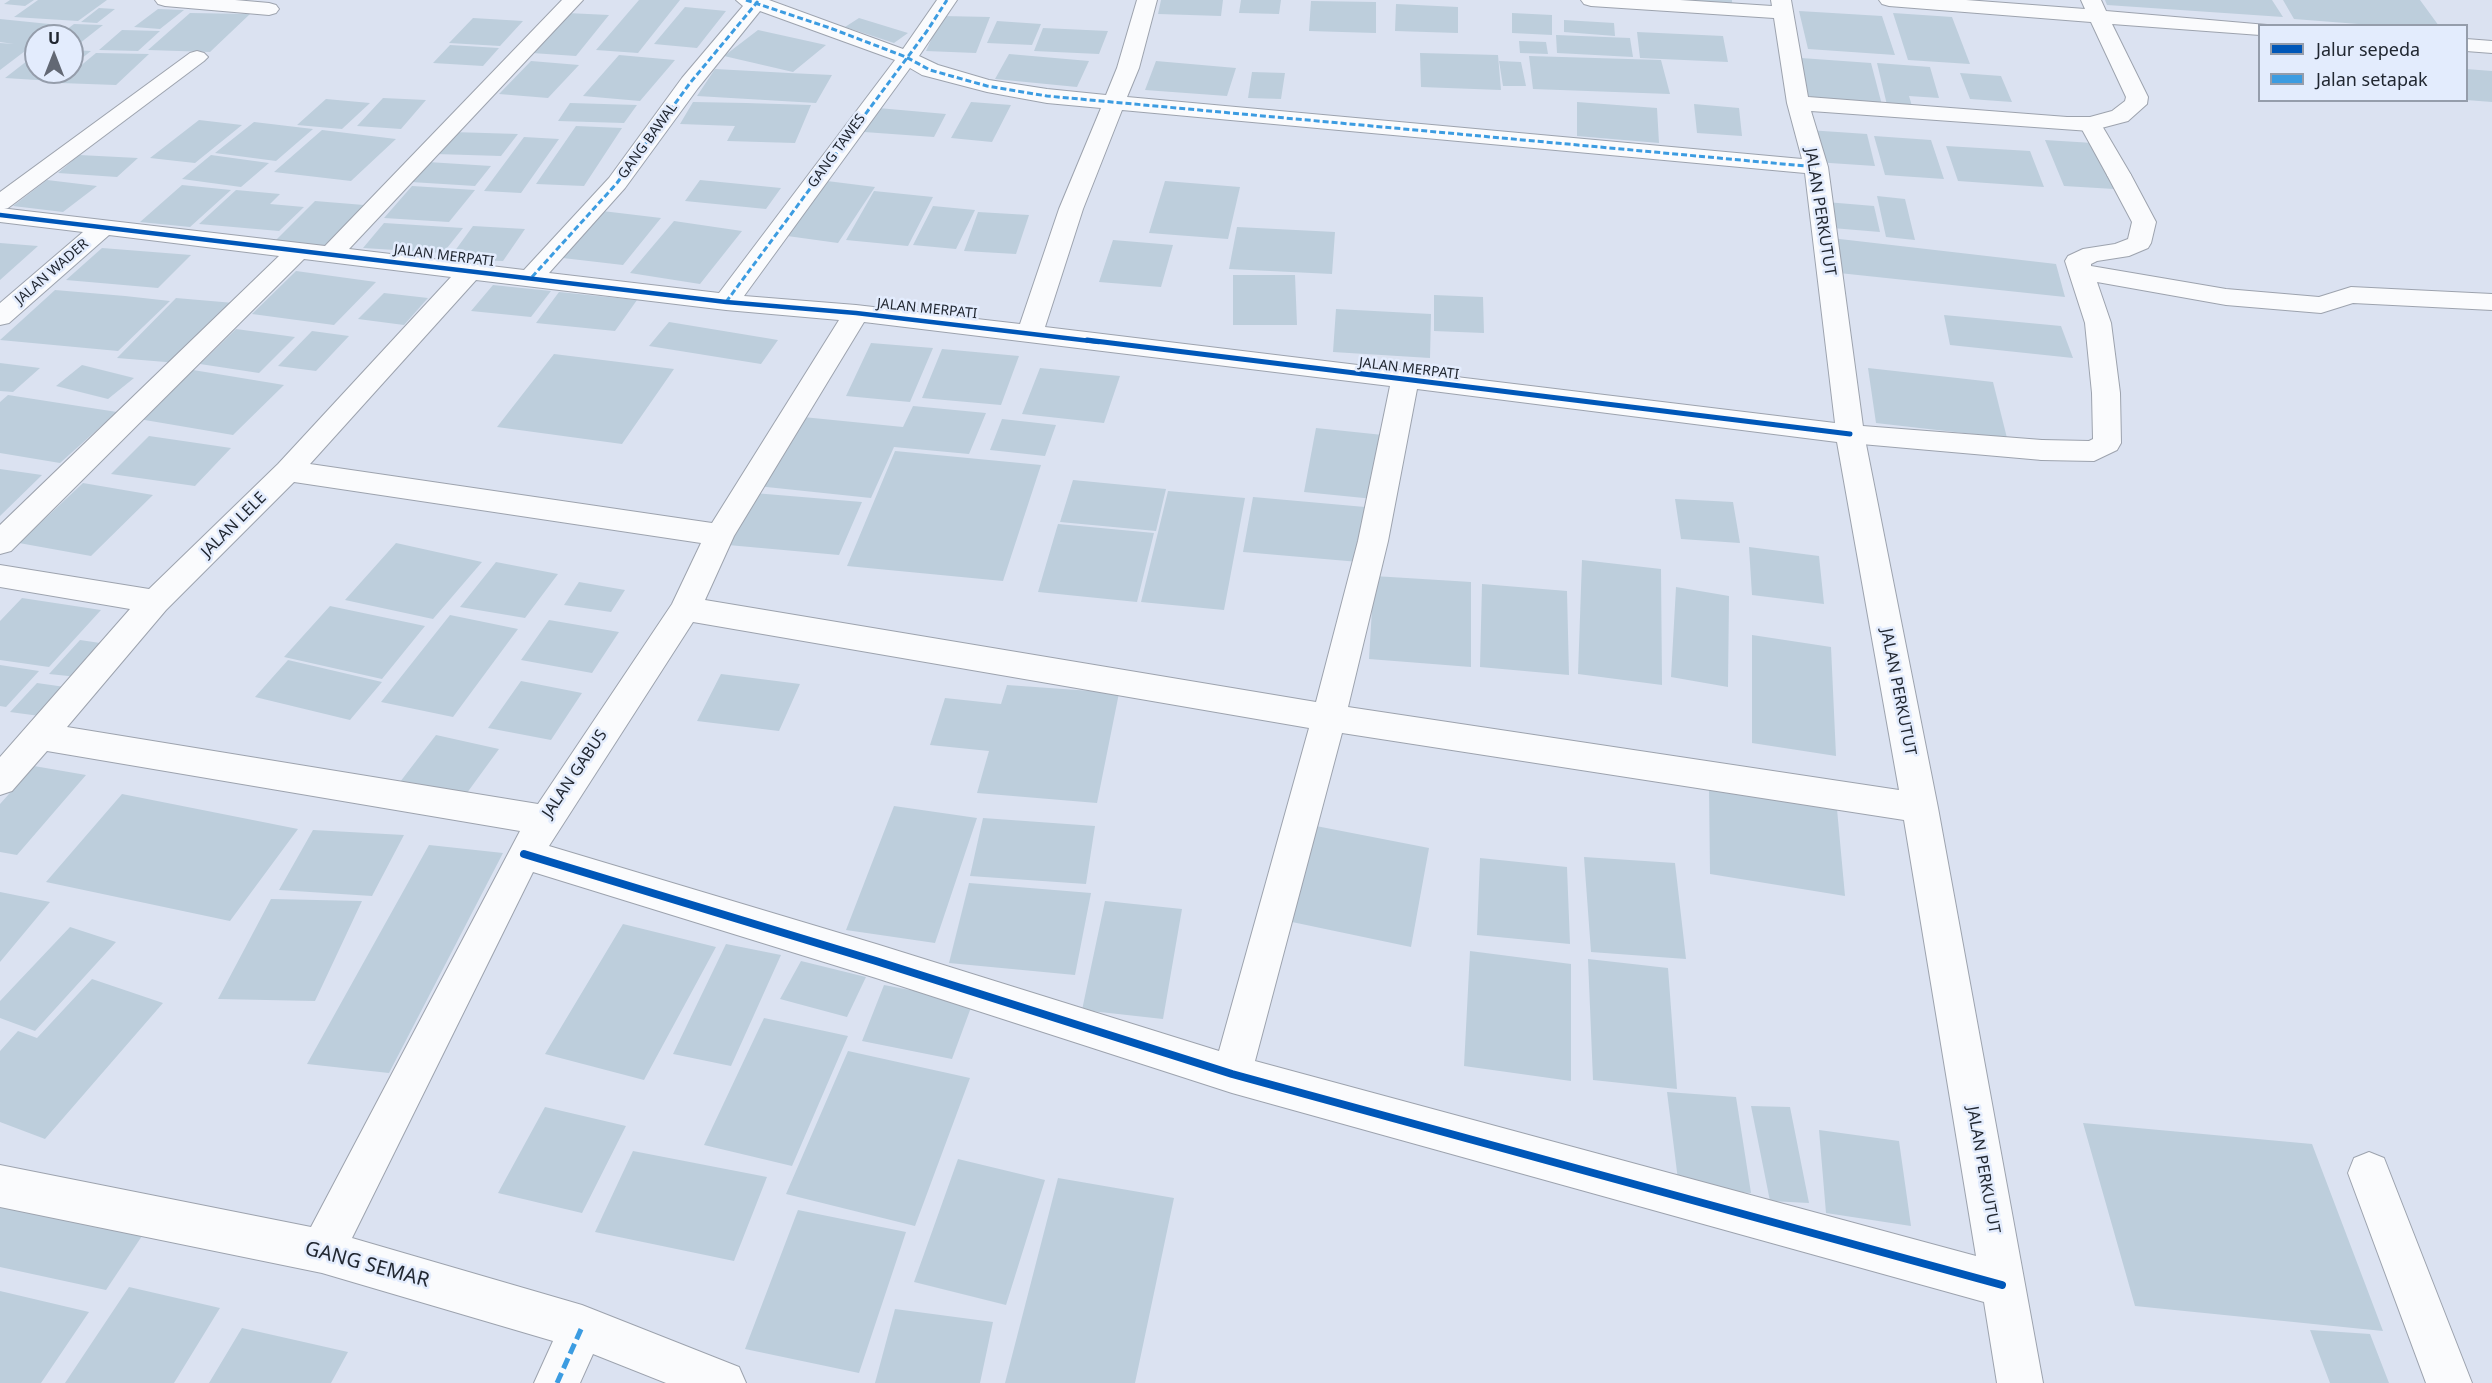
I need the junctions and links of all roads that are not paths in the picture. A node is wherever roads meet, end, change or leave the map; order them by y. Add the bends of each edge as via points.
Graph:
1 (172, 0) edge
2 (573, 0) edge
3 (947, 0) edge
4 (1147, 0) edge
5 (1591, 0) edge
6 (1888, 0) edge
7 (754, 1) edge
8 (1782, 6) edge
9 (269, 9) dead end
10 (2095, 9) edge
11 (2258, 29) edge
12 (2468, 45) edge
13 (2492, 47) edge
14 (197, 57) dead end
15 (906, 57) junction
16 (1115, 102) junction
17 (1798, 103) junction
18 (2090, 124) junction
19 (1816, 167) junction
20 (0, 203) edge
21 (0, 214) edge
22 (105, 226) junction
23 (299, 250) junction
24 (331, 254) junction
25 (470, 272) junction
26 (2080, 272) junction
27 (532, 277) junction
28 (726, 302) junction
29 (2492, 302) edge
30 (855, 314) junction
31 (0, 317) edge
32 (1030, 333) junction
33 (1405, 380) junction
34 (1850, 434) junction
35 (288, 471) junction
36 (720, 535) junction
37 (0, 543) edge
38 (0, 576) edge
39 (155, 602) junction
40 (686, 609) junction
41 (1329, 718) junction
42 (40, 736) junction
43 (0, 781) edge
44 (1920, 808) junction
45 (544, 820) junction
46 (524, 854) junction
47 (1232, 1074) junction
48 (2369, 1173) dead end
49 (0, 1186) edge
50 (322, 1251) junction
51 (2002, 1285) junction
52 (582, 1327) junction
53 (557, 1383) edge
54 (723, 1383) edge
55 (2020, 1383) edge
56 (2449, 1383) edge

1 - 9 street
2 - 24 street
3 - 15 street, GANG TAWES
4 - 16 street
5 - 8 street
6 - 10 street
7 - 15 street
7 - 27 street, GANG BAWAL via 617,183
8 - 17 street, JALAN PERKUTUT
10 - 11 street
10 - 18 street via 2137,97 2136,104 2120,117
12 - 13 street
14 - 20 street
15 - 16 street via 930,70 987,86
15 - 28 street, GANG TAWES
16 - 19 street
16 - 32 street via 1071,209
17 - 18 street
17 - 19 street, JALAN PERKUTUT
18 - 26 street via 2144,222 2139,243 2077,261
19 - 34 street, JALAN PERKUTUT
21 - 22 street, JALAN MERPATI
22 - 23 street, JALAN MERPATI
22 - 31 street, JALAN WADER
23 - 24 street, JALAN MERPATI
23 - 37 street
24 - 25 street, JALAN MERPATI
25 - 27 street, JALAN MERPATI
25 - 35 street, JALAN LELE
26 - 29 street via 2226,297 2321,305 2351,295
26 - 34 street, JALAN MERPATI via 2098,323 2107,443 2094,451 2042,450
27 - 28 street, JALAN MERPATI
28 - 30 street, JALAN MERPATI
30 - 32 street, JALAN MERPATI
30 - 36 street, JALAN GABUS
32 - 33 street, JALAN MERPATI
33 - 34 street, JALAN MERPATI
33 - 41 street via 1373,541
34 - 44 street, JALAN PERKUTUT
35 - 36 street
35 - 39 street, JALAN LELE
36 - 40 street, JALAN GABUS
38 - 39 street
39 - 42 street, JALAN LELE
40 - 41 street
40 - 45 street, JALAN GABUS
41 - 44 street
41 - 47 street
42 - 43 street, JALAN LELE
42 - 45 street
44 - 51 street, JALAN PERKUTUT
45 - 46 street, JALAN GABUS
46 - 47 street
46 - 50 street, JALAN GABUS
47 - 51 street
48 - 56 street
49 - 50 street, GANG SEMAR
50 - 52 street, GANG SEMAR
51 - 55 street, JALAN PERKUTUT
52 - 53 street
52 - 54 street, GANG SEMAR

